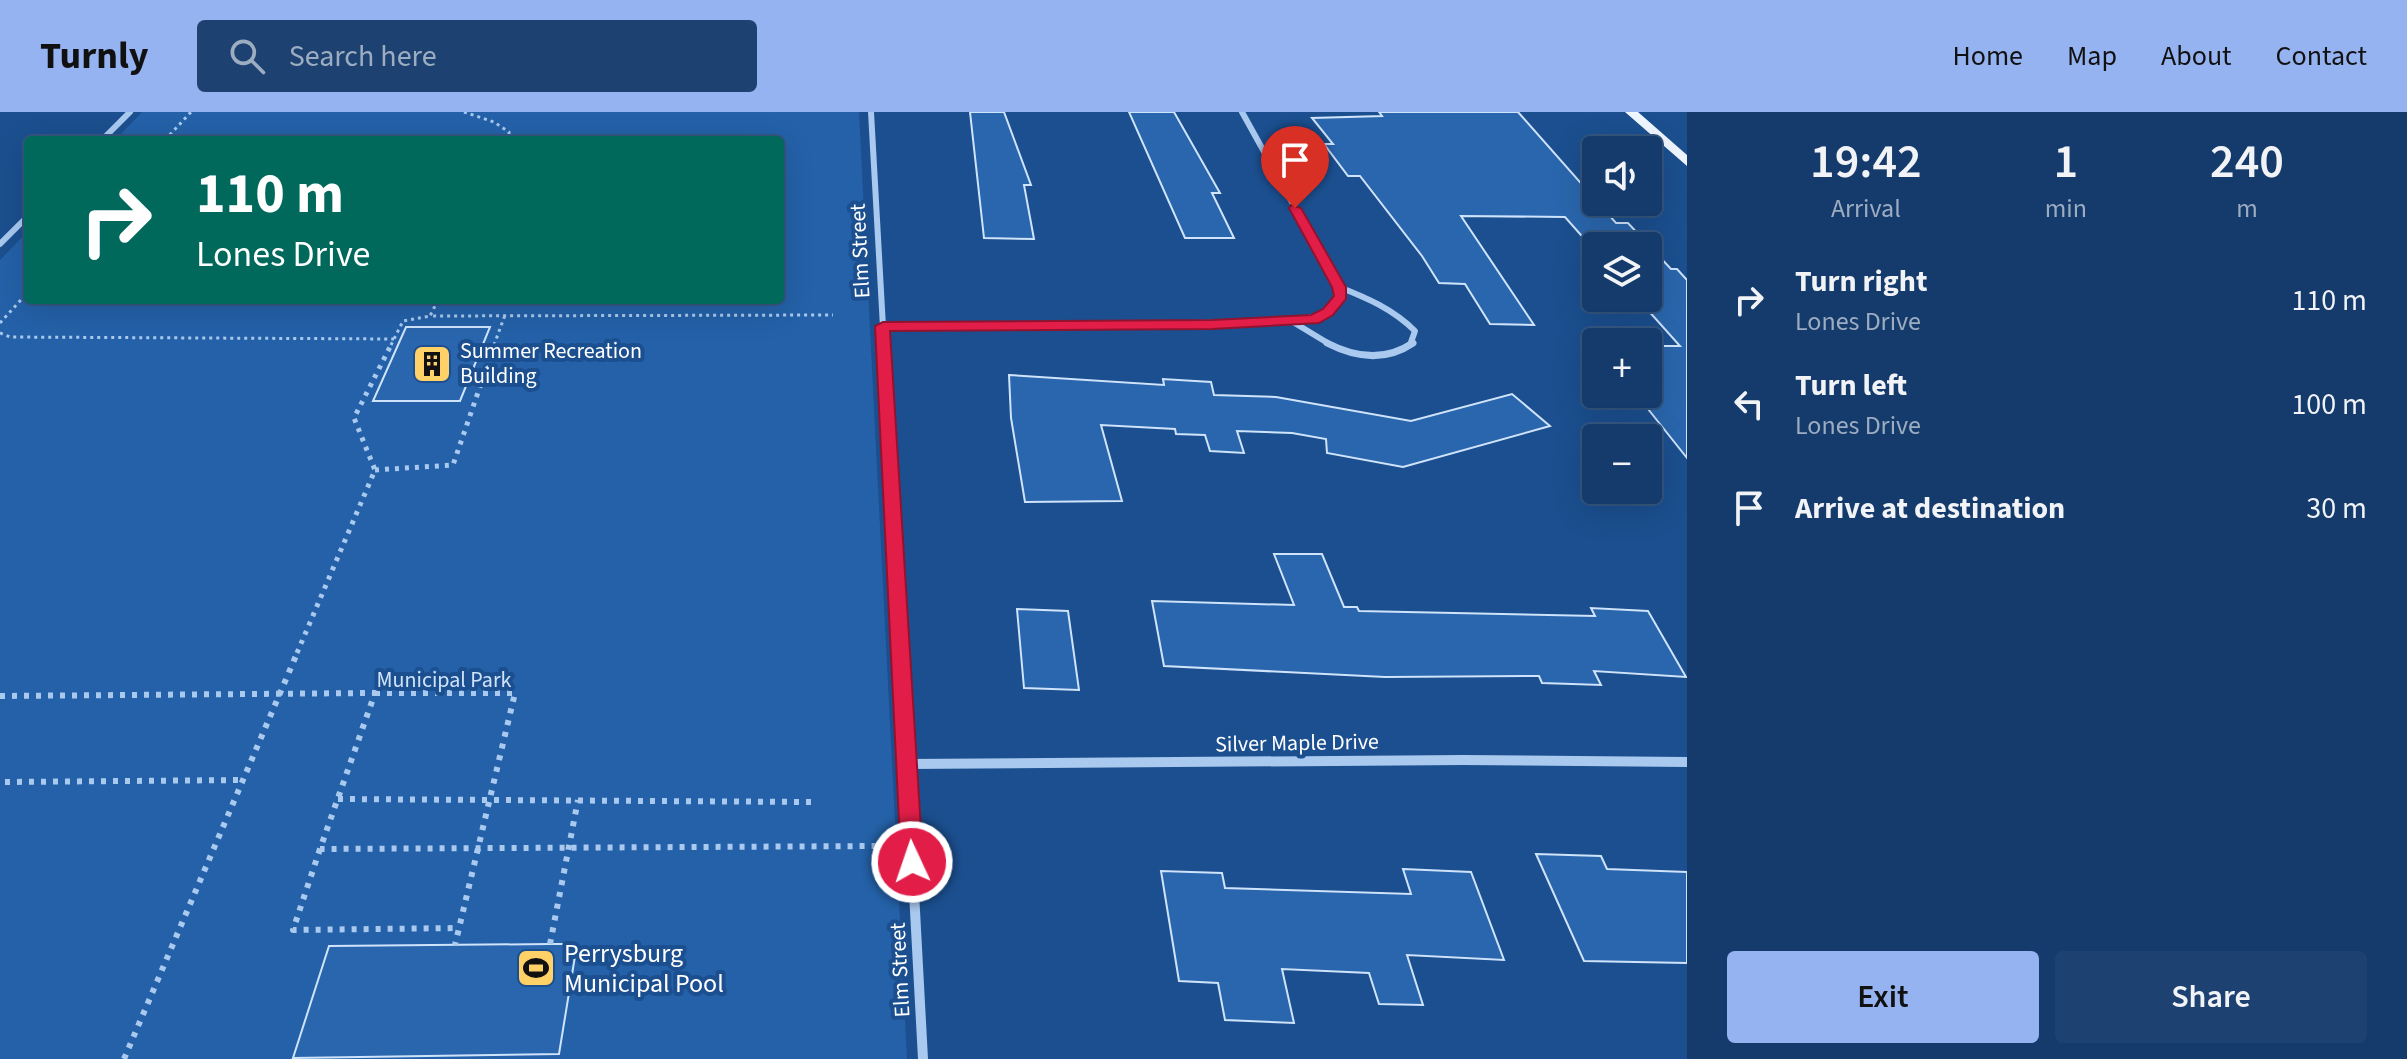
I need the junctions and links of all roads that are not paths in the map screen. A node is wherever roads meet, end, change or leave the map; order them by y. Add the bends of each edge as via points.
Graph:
1 (130, 112) edge
2 (871, 112) edge
3 (1242, 112) edge
4 (1631, 112) edge
5 (106, 136) edge
6 (1687, 162) edge
7 (24, 220) edge
8 (0, 244) edge
9 (1339, 287) junction
10 (1293, 322) junction
11 (883, 326) junction
12 (1687, 762) edge
13 (907, 764) junction
14 (923, 1059) edge

1 - 5 street
2 - 11 street, Elm Street
3 - 9 street
4 - 6 main road
7 - 8 street
9 - 10 street via 1341,296 1328,312
9 - 10 street via 1402,316 1415,331 1413,344 1402,353 1359,357 1322,344
10 - 11 street
11 - 13 street, Elm Street
12 - 13 street, Silver Maple Drive
13 - 14 street, Elm Street

